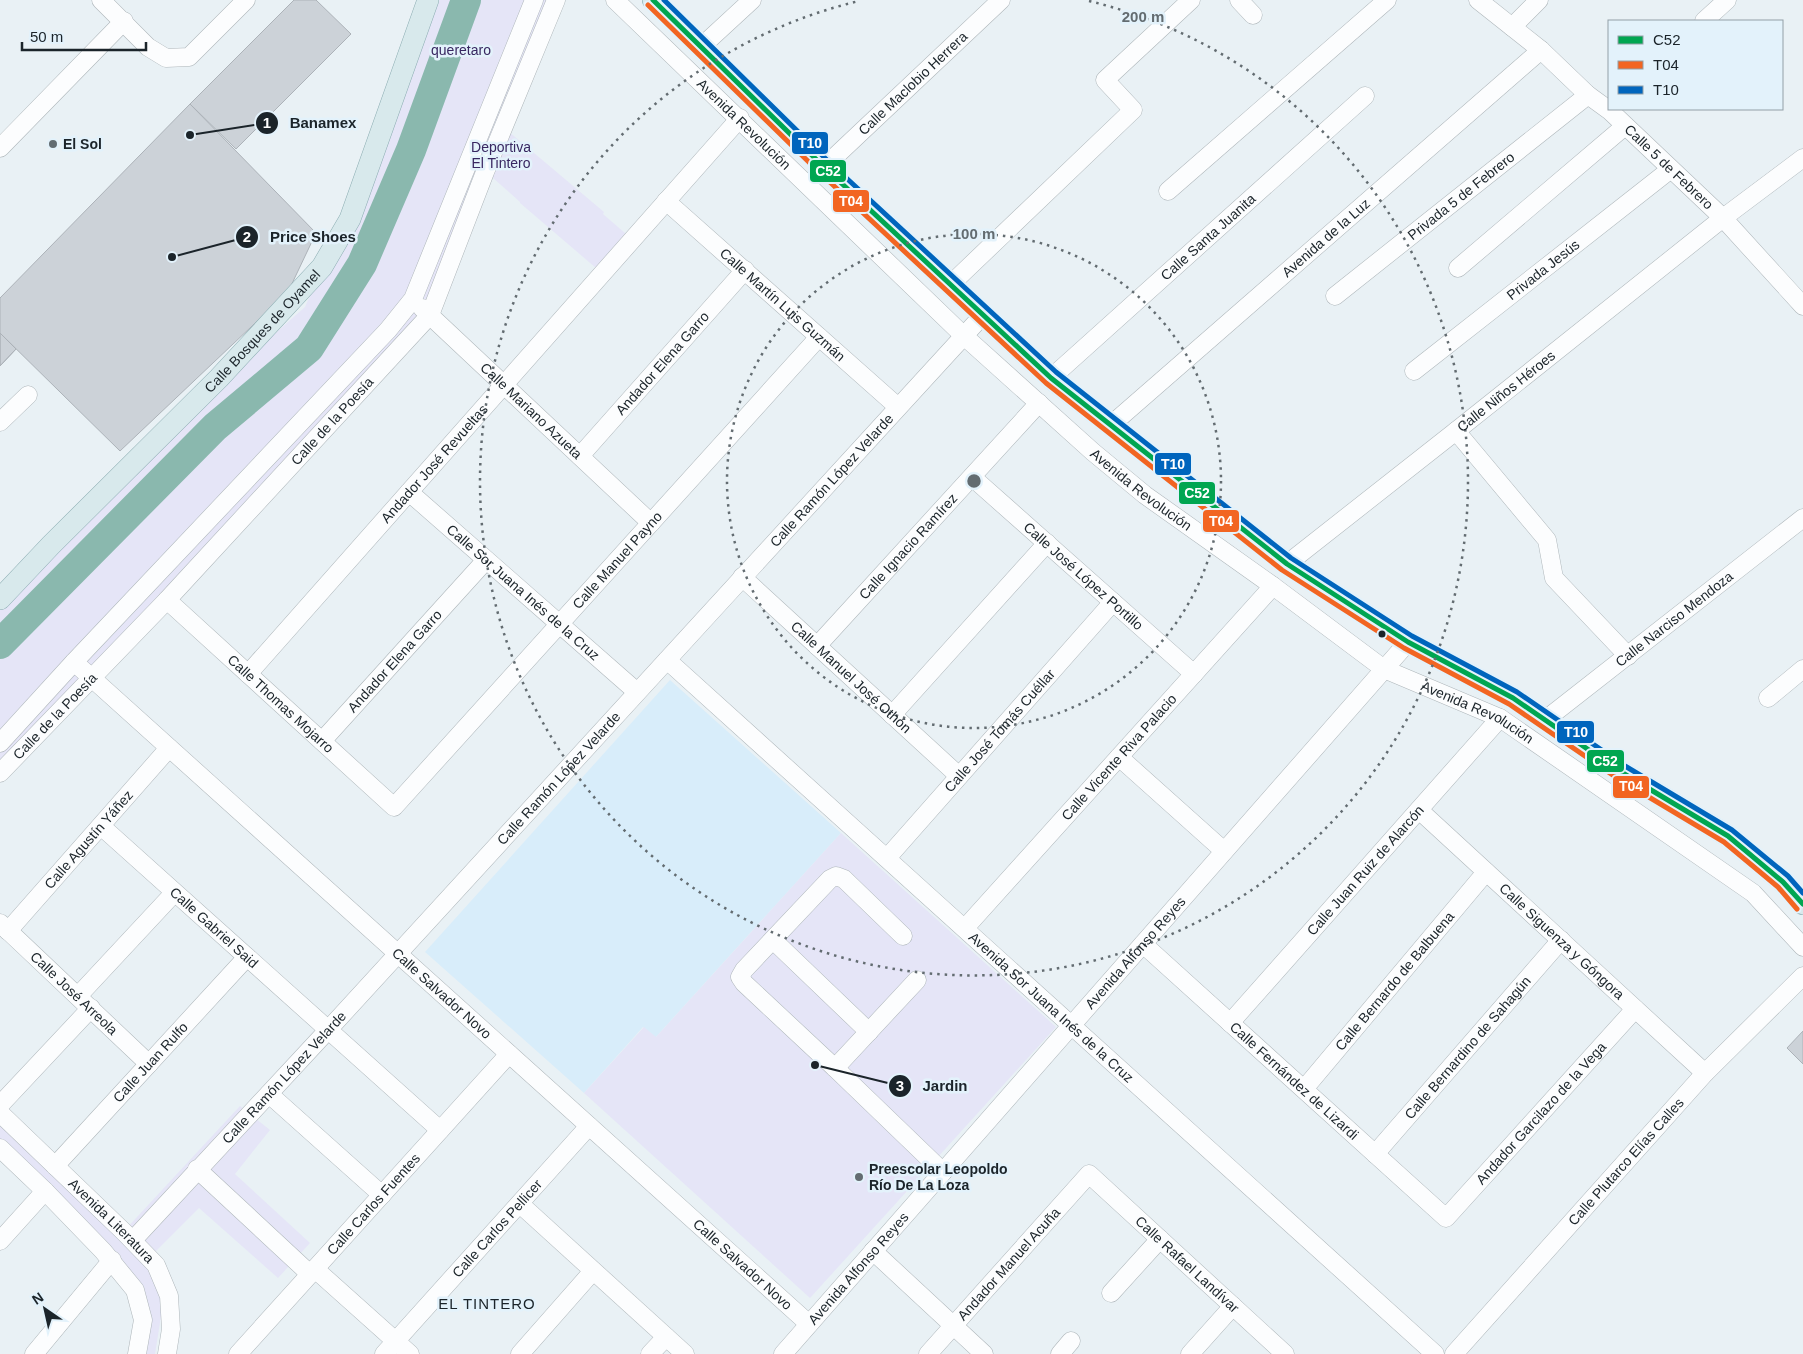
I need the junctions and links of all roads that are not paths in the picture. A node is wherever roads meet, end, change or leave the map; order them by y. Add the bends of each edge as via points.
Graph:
1 (102, 0) edge
2 (246, 0) edge
3 (428, 0) edge
4 (534, 0) edge
5 (556, 0) edge
6 (615, 0) edge
7 (653, 0) edge
8 (752, 0) edge
9 (1001, 0) edge
10 (1191, 0) edge
11 (1238, 0) edge
12 (1387, 0) edge
13 (1478, 0) edge
14 (1539, 0) edge
15 (1727, 0) edge
16 (1253, 15) dead end
17 (1705, 20) edge
18 (124, 21) junction
19 (1512, 27) junction
20 (701, 47) junction
21 (1541, 50) junction
22 (1588, 95) junction
23 (1366, 96) dead end
24 (1608, 108) edge
25 (1612, 110) edge
26 (740, 118) junction
27 (1625, 126) junction
28 (0, 148) edge
29 (1803, 158) edge
30 (824, 167) junction
31 (1671, 169) junction
32 (1168, 191) dead end
33 (666, 201) junction
34 (1722, 218) junction
35 (1458, 268) dead end
36 (744, 270) junction
37 (950, 285) junction
38 (1335, 296) dead end
39 (413, 299) junction
40 (1803, 306) edge
41 (430, 315) junction
42 (982, 315) junction
43 (964, 336) junction
44 (820, 337) junction
45 (1414, 371) dead end
46 (1050, 378) junction
47 (504, 385) junction
48 (28, 395) dead end
49 (1039, 403) junction
50 (898, 407) junction
51 (0, 422) edge
52 (1111, 425) junction
53 (1456, 431) junction
54 (580, 456) junction
55 (972, 477) junction
56 (409, 492) junction
57 (1803, 518) edge
58 (651, 523) junction
59 (1047, 543) junction
60 (486, 560) junction
61 (1287, 564) junction
62 (742, 577) junction
63 (1272, 586) junction
64 (0, 599) edge
65 (167, 600) junction
66 (1113, 602) junction
67 (560, 624) junction
68 (1408, 642) junction
69 (817, 646) junction
70 (1628, 656) junction
71 (667, 660) junction
72 (74, 662) junction
73 (1384, 669) junction
74 (1803, 669) edge
75 (248, 674) junction
76 (1194, 674) junction
77 (92, 678) junction
78 (637, 692) junction
79 (1768, 698) dead end
80 (892, 715) junction
81 (1500, 718) junction
82 (1545, 720) junction
83 (322, 741) junction
84 (0, 743) edge
85 (169, 748) junction
86 (1119, 757) junction
87 (0, 774) edge
88 (959, 776) junction
89 (394, 807) joint
90 (1419, 810) junction
91 (100, 826) junction
92 (1224, 852) junction
93 (887, 858) junction
94 (1486, 872) junction
95 (174, 893) junction
96 (1803, 904) edge
97 (4, 927) edge
98 (965, 928) junction
99 (903, 936) dead end
100 (773, 940) junction
101 (1561, 940) junction
102 (1143, 944) junction
103 (1803, 947) edge
104 (398, 954) junction
105 (247, 958) junction
106 (1803, 976) edge
107 (917, 980) dead end
108 (78, 996) junction
109 (91, 1008) junction
110 (1636, 1009) junction
111 (1230, 1023) junction
112 (1072, 1025) junction
113 (328, 1030) junction
114 (869, 1032) junction
115 (509, 1054) junction
116 (149, 1064) junction
117 (835, 1068) junction
118 (1705, 1073) junction
119 (1304, 1089) junction
120 (269, 1094) junction
121 (0, 1105) edge
122 (0, 1114) edge
123 (589, 1126) junction
124 (440, 1130) junction
125 (0, 1148) edge
126 (1375, 1154) junction
127 (55, 1166) junction
128 (197, 1169) junction
129 (943, 1172) junction
130 (1089, 1174) joint
131 (45, 1191) junction
132 (382, 1195) junction
133 (520, 1204) junction
134 (1446, 1218) joint
135 (1160, 1239) junction
136 (132, 1240) junction
137 (0, 1241) edge
138 (873, 1252) junction
139 (112, 1260) junction
140 (313, 1271) junction
141 (593, 1271) junction
142 (1111, 1293) dead end
143 (1233, 1306) junction
144 (809, 1324) junction
145 (953, 1326) junction
146 (666, 1337) junction
147 (390, 1348) edge
148 (34, 1354) edge
149 (137, 1354) edge
150 (167, 1354) edge
151 (238, 1354) edge
152 (410, 1354) edge
153 (520, 1354) edge
154 (650, 1354) edge
155 (685, 1354) edge
156 (783, 1354) edge
157 (928, 1354) edge
158 (984, 1354) edge
159 (1190, 1354) edge
160 (1285, 1354) edge
161 (1435, 1354) edge
162 (1454, 1354) edge

1 - 18 street
2 - 18 street via 189,57 166,58 148,47
3 - 64 main road, Calle Bosques de Oyamel via 350,219 322,267 219,378
4 - 39 street, Calle de la Poesía
5 - 41 street, Calle de la Poesía via 484,172
6 - 26 street, Avenida Revolución
7 - 20 main road, Avenida Revolución
8 - 20 street
9 - 30 street, Calle Maclobio Herrera
10 - 37 street via 1105,80 1133,110
11 - 16 street
12 - 32 street
13 - 19 street, Calle 5 de Febrero
14 - 19 street
15 - 17 street
18 - 28 street
19 - 21 street, Calle 5 de Febrero
20 - 30 main road, Avenida Revolución
21 - 22 street, Calle 5 de Febrero
21 - 52 street, Avenida de la Luz
22 - 24 street, Calle 5 de Febrero
22 - 38 street, Privada 5 de Febrero
23 - 46 street, Calle Santa Juanita
25 - 27 street, Calle 5 de Febrero
26 - 33 street, Andador José Revueltas
26 - 43 street, Avenida Revolución
27 - 31 street, Calle 5 de Febrero
27 - 35 street
29 - 34 street, Calle Niños Héroes
30 - 37 main road, Avenida Revolución
31 - 34 street, Calle 5 de Febrero
31 - 45 street, Privada Jesús
33 - 36 street, Calle Martín Luis Guzmán
33 - 47 street, Andador José Revueltas
34 - 40 street, Calle 5 de Febrero
34 - 53 street, Calle Niños Héroes
36 - 44 street, Calle Martín Luis Guzmán
36 - 54 street, Andador Elena Garro
37 - 42 main road, Avenida Revolución
39 - 41 street, Calle Mariano Azueta
39 - 72 street, Calle de la Poesía via 388,330
41 - 47 street, Calle Mariano Azueta
41 - 65 street, Calle de la Poesía
42 - 43 street, Calle Ramón López Velarde
42 - 46 main road, Avenida Revolución
43 - 49 street, Avenida Revolución
43 - 50 street, Calle Ramón López Velarde
44 - 50 street, Calle Martín Luis Guzmán
44 - 58 street, Calle Manuel Payno
46 - 52 main road, Avenida Revolución
47 - 54 street, Calle Mariano Azueta
47 - 56 street, Andador José Revueltas
48 - 51 street
49 - 55 street, Calle Ignacio Ramírez
49 - 63 street, Avenida Revolución via 1145,495
50 - 62 street, Calle Ramón López Velarde
52 - 61 main road, Avenida Revolución
53 - 61 street, Calle Niños Héroes
53 - 70 street via 1548,540 1554,578
54 - 58 street, Calle Mariano Azueta
55 - 59 street, Calle José López Portillo
55 - 69 street, Calle Ignacio Ramírez
56 - 60 street, Calle Sor Juana Inés de la Cruz
56 - 75 street, Andador José Revueltas
57 - 70 street, Calle Narciso Mendoza
58 - 67 street, Calle Manuel Payno
59 - 66 street, Calle José López Portillo
59 - 80 street
60 - 67 street, Calle Sor Juana Inés de la Cruz
60 - 83 street, Andador Elena Garro
61 - 68 main road, Avenida Revolución
62 - 69 street, Calle Manuel José Othón
62 - 71 street, Calle Ramón López Velarde
63 - 73 street, Avenida Revolución
63 - 76 street, Calle Vicente Riva Palacio
65 - 75 street, Calle Thomas Mojarro
65 - 77 street, Calle de la Poesía
66 - 76 street, Calle José López Portillo
66 - 88 street, Calle José Tomás Cuéllar
67 - 78 street, Calle Sor Juana Inés de la Cruz
67 - 89 street, Calle Manuel Payno
68 - 73 street, Avenida Alfonso Reyes
68 - 82 main road, Avenida Revolución via 1513,698
69 - 80 street, Calle Manuel José Othón
70 - 82 street, Calle Narciso Mendoza
71 - 78 street, Calle Ramón López Velarde
71 - 93 street, Avenida Sor Juana Inés de la Cruz
72 - 77 street, Calle Salvador Novo
72 - 84 street, Calle de la Poesía
73 - 81 street, Avenida Revolución
73 - 92 street, Avenida Alfonso Reyes
74 - 79 street
75 - 83 street, Calle Thomas Mojarro
76 - 86 street, Calle Vicente Riva Palacio
77 - 85 street, Calle Salvador Novo
77 - 87 street, Calle de la Poesía
78 - 104 street, Calle Ramón López Velarde
80 - 88 street, Calle Manuel José Othón
81 - 90 street, Calle Juan Ruiz de Alarcón
81 - 103 street, Avenida Revolución via 1753,893
82 - 96 main road, Avenida Revolución via 1621,772 1728,836 1783,882
83 - 89 street, Calle Thomas Mojarro
85 - 91 street, Calle Agustín Yáñez
85 - 104 street, Calle Salvador Novo
86 - 92 street
86 - 98 street, Calle Vicente Riva Palacio
88 - 93 street, Calle José Tomás Cuéllar
90 - 94 street, Calle Siguenza y Góngora
90 - 111 street, Calle Juan Ruiz de Alarcón
91 - 95 street, Calle Gabriel Said
91 - 97 street, Calle Agustín Yáñez
92 - 102 street, Avenida Alfonso Reyes
93 - 98 street, Avenida Sor Juana Inés de la Cruz
94 - 101 street, Calle Siguenza y Góngora
94 - 119 street, Calle Bernardo de Balbuena
95 - 105 street, Calle Gabriel Said
95 - 108 street
97 - 108 street, Calle José Arreola
98 - 112 street, Avenida Sor Juana Inés de la Cruz
99 - 100 street via 844,879 836,876
100 - 114 street
100 - 117 street via 740,977
101 - 110 street, Calle Siguenza y Góngora
101 - 126 street, Calle Bernardino de Sahagún
102 - 111 street, Calle Fernández de Lizardi
102 - 112 street, Avenida Alfonso Reyes
104 - 113 street, Calle Ramón López Velarde
104 - 115 street, Calle Salvador Novo
105 - 113 street, Calle Gabriel Said
105 - 116 street, Calle Juan Rulfo
106 - 118 street, Calle Plutarco Elías Calles
107 - 114 street
108 - 109 street, Calle José Arreola
109 - 116 street, Calle José Arreola
109 - 121 street
110 - 118 street, Calle Siguenza y Góngora
110 - 134 street, Andador Garcilazo de la Vega
111 - 119 street, Calle Fernández de Lizardi
112 - 129 street, Avenida Alfonso Reyes
112 - 161 street, Avenida Sor Juana Inés de la Cruz
113 - 120 street, Calle Ramón López Velarde
113 - 124 street, Calle Gabriel Said
114 - 117 street
115 - 123 street, Calle Salvador Novo
115 - 124 street, Calle Carlos Fuentes
116 - 127 street, Calle Juan Rulfo
117 - 129 street
118 - 162 street, Calle Plutarco Elías Calles
119 - 126 street, Calle Fernández de Lizardi
120 - 128 street, Calle Ramón López Velarde
120 - 132 street
122 - 127 street, Avenida Literatura
123 - 133 street, Calle Carlos Pellicer
123 - 144 street, Calle Salvador Novo
124 - 132 street, Calle Carlos Fuentes
125 - 131 street, Avenida Literatura
126 - 134 street, Calle Fernández de Lizardi
127 - 136 street, Avenida Literatura
128 - 136 street, Calle Ramón López Velarde
128 - 140 street
129 - 138 street, Avenida Alfonso Reyes
130 - 135 street, Calle Rafael Landívar
130 - 145 street, Andador Manuel Acuña
131 - 137 street
131 - 139 street, Avenida Literatura
132 - 140 street, Calle Carlos Fuentes
133 - 141 street
133 - 147 street, Calle Carlos Pellicer
135 - 142 street
135 - 143 street, Calle Rafael Landívar
136 - 150 street, Avenida Literatura via 156,1265 169,1296 171,1329
138 - 144 street, Avenida Alfonso Reyes
138 - 145 street
139 - 148 street
139 - 149 street, Avenida Literatura via 135,1290 143,1320
140 - 147 street
140 - 151 street, Calle Carlos Fuentes
141 - 146 street
141 - 153 street
143 - 159 street
143 - 160 street, Calle Rafael Landívar
144 - 156 street, Avenida Alfonso Reyes
145 - 157 street, Andador Manuel Acuña
145 - 158 street
146 - 154 street
146 - 155 street
147 - 152 street

